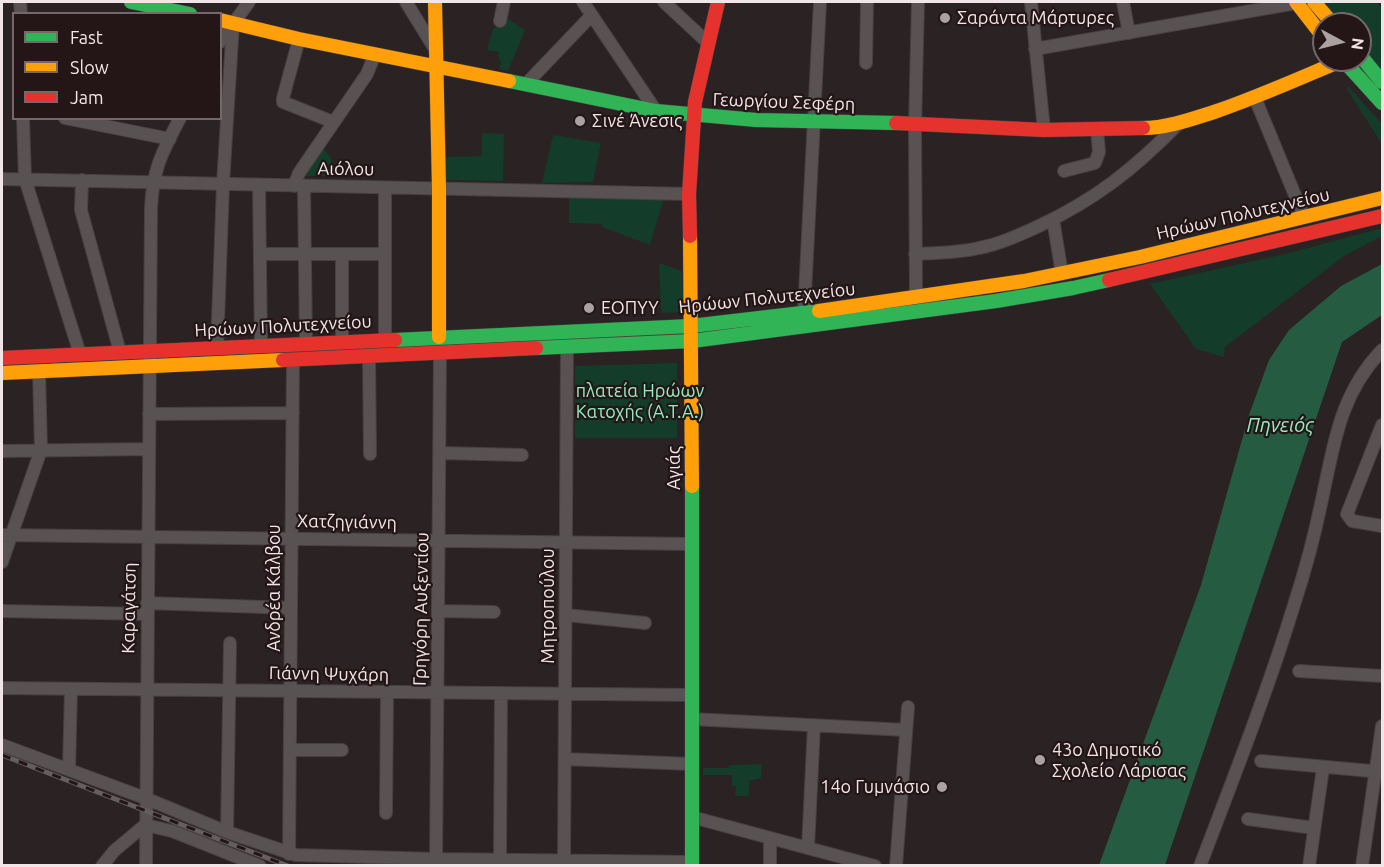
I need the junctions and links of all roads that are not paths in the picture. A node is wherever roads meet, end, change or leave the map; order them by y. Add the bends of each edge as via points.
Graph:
1 (132, 2) edge
2 (187, 2) edge
3 (249, 2) edge
4 (406, 2) edge
5 (435, 2) edge
6 (504, 2) edge
7 (583, 2) edge
8 (664, 2) edge
9 (718, 2) edge
10 (819, 2) edge
11 (867, 2) edge
12 (918, 2) edge
13 (1032, 2) edge
14 (1123, 2) edge
15 (1296, 2) edge
16 (180, 12) edge
17 (200, 12) edge
18 (592, 15) junction
19 (500, 21) dead end
20 (226, 22) edge
21 (1312, 23) edge
22 (1129, 33) junction
23 (299, 39) junction
24 (708, 43) junction
25 (1035, 49) junction
26 (436, 50) junction
27 (375, 54) junction
28 (866, 63) dead end
29 (436, 66) junction
30 (1372, 69) edge
31 (1315, 72) edge
32 (1354, 72) edge
33 (1383, 82) edge
34 (526, 84) junction
35 (1254, 98) junction
36 (1383, 103) edge
37 (656, 111) junction
38 (693, 116) junction
39 (22, 120) edge
40 (75, 120) edge
41 (179, 120) edge
42 (333, 122) junction
43 (812, 122) junction
44 (1178, 123) junction
45 (915, 125) junction
46 (1044, 129) junction
47 (1097, 130) junction
48 (170, 139) junction
49 (1064, 171) dead end
50 (2, 179) edge
51 (25, 179) junction
52 (82, 180) junction
53 (153, 183) junction
54 (223, 184) junction
55 (260, 185) junction
56 (299, 186) junction
57 (385, 188) junction
58 (439, 189) junction
59 (689, 194) junction
60 (1383, 198) edge
61 (1383, 216) edge
62 (1304, 218) junction
63 (1053, 219) junction
64 (260, 254) junction
65 (305, 254) junction
66 (342, 254) junction
67 (385, 254) junction
68 (915, 254) junction
69 (1062, 274) junction
70 (916, 297) junction
71 (804, 314) junction
72 (692, 326) junction
73 (439, 337) junction
74 (385, 339) junction
75 (692, 340) junction
76 (342, 341) junction
77 (306, 343) junction
78 (261, 345) junction
79 (567, 347) junction
80 (217, 348) junction
81 (1383, 350) edge
82 (150, 351) junction
83 (120, 352) junction
84 (440, 353) junction
85 (80, 354) junction
86 (369, 356) junction
87 (2, 358) edge
88 (293, 359) junction
89 (149, 366) junction
90 (39, 371) junction
91 (2, 373) edge
92 (293, 413) junction
93 (149, 414) junction
94 (1383, 425) edge
95 (149, 448) junction
96 (41, 450) junction
97 (2, 451) edge
98 (440, 453) junction
99 (370, 454) dead end
100 (522, 454) dead end
101 (1383, 526) edge
102 (6, 536) edge
103 (148, 537) junction
104 (292, 539) junction
105 (440, 541) junction
106 (566, 542) junction
107 (692, 544) junction
108 (2, 562) edge
109 (291, 608) junction
110 (147, 609) junction
111 (2, 611) edge
112 (439, 611) junction
113 (494, 612) dead end
114 (566, 615) junction
115 (645, 623) dead end
116 (230, 643) dead end
117 (1299, 671) dead end
118 (1383, 676) edge
119 (2, 688) edge
120 (71, 689) junction
121 (146, 690) junction
122 (229, 691) junction
123 (291, 691) junction
124 (387, 692) junction
125 (438, 693) junction
126 (501, 693) junction
127 (565, 694) junction
128 (692, 695) junction
129 (908, 707) dead end
130 (692, 719) junction
131 (814, 725) junction
132 (1383, 726) edge
133 (906, 730) junction
134 (2, 745) edge
135 (291, 750) junction
136 (342, 750) dead end
137 (565, 759) junction
138 (1261, 762) dead end
139 (692, 764) junction
140 (1323, 768) junction
141 (69, 770) junction
142 (1379, 772) edge
143 (145, 798) junction
144 (386, 813) dead end
145 (692, 817) junction
146 (1248, 819) dead end
147 (146, 825) junction
148 (1314, 828) junction
149 (227, 831) junction
150 (770, 838) junction
151 (808, 848) junction
152 (289, 854) junction
153 (500, 859) junction
154 (242, 862) edge
155 (436, 862) edge
156 (564, 862) edge
157 (692, 864) edge
158 (102, 866) edge
159 (146, 866) edge
160 (260, 866) edge
161 (770, 866) edge
162 (875, 866) edge
163 (896, 866) edge
164 (1200, 866) edge
165 (1310, 866) edge
166 (1362, 866) edge

1 - 16 main road
2 - 17 main road
3 - 20 street
4 - 26 street
5 - 26 main road
6 - 19 street
7 - 18 street
8 - 24 street
9 - 24 main road, Αγιάς
10 - 43 street
11 - 28 street
12 - 45 street
13 - 25 street
14 - 22 street
15 - 21 main road
15 - 22 street
18 - 34 street
18 - 37 street
20 - 23 main road, Γεωργίου Σεφέρη
20 - 54 street
22 - 25 street
23 - 27 main road, Γεωργίου Σεφέρη
23 - 42 street via 283,102
24 - 38 main road, Αγιάς
25 - 46 street
26 - 29 main road
27 - 29 main road, Γεωργίου Σεφέρη
27 - 42 street via 367,74
29 - 34 main road, Γεωργίου Σεφέρη
29 - 58 main road
30 - 33 main road
31 - 35 main road, Γεωργίου Σεφέρη
32 - 36 main road
34 - 37 main road, Γεωργίου Σεφέρη
35 - 44 main road, Γεωργίου Σεφέρη
35 - 62 street
37 - 38 main road, Γεωργίου Σεφέρη
38 - 43 main road, Γεωργίου Σεφέρη
38 - 59 main road, Αγιάς
39 - 51 street
40 - 48 street
41 - 48 street, Καραγάτση
42 - 56 street via 299,173
43 - 45 main road, Γεωργίου Σεφέρη
43 - 71 street
44 - 47 main road, Γεωργίου Σεφέρη
44 - 63 street via 1122,177
45 - 46 main road, Γεωργίου Σεφέρη
45 - 68 street
46 - 47 main road, Γεωργίου Σεφέρη
47 - 49 street via 1099,152 1095,163
48 - 53 street, Καραγάτση
50 - 51 street, Αιόλου
51 - 52 street, Αιόλου
51 - 85 street
52 - 53 street, Αιόλου
52 - 83 street via 81,210
53 - 54 street, Αιόλου
53 - 82 street, Καραγάτση
54 - 55 street, Αιόλου
54 - 80 street
55 - 56 street, Αιόλου
55 - 64 street
56 - 57 street, Αιόλου
56 - 65 street
57 - 58 street, Αιόλου
57 - 67 street
58 - 59 street, Αιόλου
58 - 73 main road
59 - 72 main road, Αγιάς
60 - 62 main road, Ηρώων Πολυτεχνείου
61 - 75 main road, Ηρώων Πολυτεχνείου via 1073,288
62 - 69 main road, Ηρώων Πολυτεχνείου
63 - 68 street via 978,249
63 - 69 street
64 - 65 street
64 - 78 street
65 - 66 street
65 - 77 street
66 - 67 street
66 - 76 street
67 - 74 street
68 - 70 street
69 - 70 main road, Ηρώων Πολυτεχνείου
70 - 71 main road, Ηρώων Πολυτεχνείου
71 - 72 main road, Ηρώων Πολυτεχνείου
72 - 73 main road, Ηρώων Πολυτεχνείου
72 - 75 main road, Αγιάς
73 - 74 main road, Ηρώων Πολυτεχνείου
74 - 76 main road, Ηρώων Πολυτεχνείου
75 - 79 main road, Ηρώων Πολυτεχνείου
75 - 107 main road, Αγιάς
76 - 77 main road, Ηρώων Πολυτεχνείου
77 - 78 main road, Ηρώων Πολυτεχνείου
78 - 80 main road, Ηρώων Πολυτεχνείου
79 - 84 main road, Ηρώων Πολυτεχνείου
79 - 106 street, Μητροπούλου
80 - 82 main road, Ηρώων Πολυτεχνείου
81 - 164 street via 1351,392 1285,634
82 - 83 main road, Ηρώων Πολυτεχνείου
82 - 89 street, Καραγάτση
83 - 85 main road, Ηρώων Πολυτεχνείου
84 - 86 main road, Ηρώων Πολυτεχνείου
84 - 98 street, Γρηγόρη Αυξεντίου
85 - 87 main road, Ηρώων Πολυτεχνείου
86 - 88 main road, Ηρώων Πολυτεχνείου
86 - 99 street
88 - 89 main road, Ηρώων Πολυτεχνείου
88 - 92 street, Ανδρέα Κάλβου
89 - 90 main road, Ηρώων Πολυτεχνείου
89 - 93 street, Καραγάτση
90 - 91 main road, Ηρώων Πολυτεχνείου
90 - 96 street
92 - 93 street
92 - 104 street, Ανδρέα Κάλβου
93 - 95 street, Καραγάτση
94 - 101 street via 1347,514 1352,521
95 - 96 street
95 - 103 street, Καραγάτση
96 - 97 street
96 - 102 street
98 - 100 street
98 - 105 street, Γρηγόρη Αυξεντίου
102 - 103 street, Χατζηγιάννη
102 - 108 street
103 - 104 street, Χατζηγιάννη
103 - 110 street, Καραγάτση
104 - 105 street, Χατζηγιάννη
104 - 109 street, Ανδρέα Κάλβου
105 - 106 street, Χατζηγιάννη
105 - 112 street, Γρηγόρη Αυξεντίου
106 - 107 street, Χατζηγιάννη
106 - 114 street, Μητροπούλου
107 - 128 main road, Αγιάς
109 - 110 street
109 - 123 street, Ανδρέα Κάλβου
110 - 111 street
110 - 121 street, Καραγάτση
112 - 113 street
112 - 125 street, Γρηγόρη Αυξεντίου
114 - 115 street
114 - 127 street, Μητροπούλου
116 - 122 street
117 - 118 street
119 - 120 street, Γιάννη Ψυχάρη
120 - 121 street, Γιάννη Ψυχάρη
120 - 141 street
121 - 122 street, Γιάννη Ψυχάρη
121 - 143 street, Καραγάτση
122 - 123 street, Γιάννη Ψυχάρη
122 - 149 street
123 - 124 street, Γιάννη Ψυχάρη
123 - 135 street, Ανδρέα Κάλβου
124 - 125 street, Γιάννη Ψυχάρη
124 - 144 street
125 - 126 street, Γιάννη Ψυχάρη
125 - 155 street, Γρηγόρη Αυξεντίου
126 - 127 street, Γιάννη Ψυχάρη
126 - 153 street
127 - 128 street, Γιάννη Ψυχάρη
127 - 137 street, Μητροπούλου
128 - 130 main road, Αγιάς
129 - 133 street
130 - 131 street
130 - 139 main road, Αγιάς
131 - 133 street
131 - 151 street
132 - 142 street
133 - 163 street
134 - 141 street
135 - 136 street
135 - 152 street, Ανδρέα Κάλβου
137 - 139 street
137 - 156 street, Μητροπούλου
138 - 140 street
139 - 145 main road, Αγιάς
140 - 142 street
140 - 148 street
141 - 143 street
142 - 166 street
143 - 147 street, Καραγάτση
143 - 149 street
145 - 150 street
145 - 157 main road, Αγιάς
146 - 148 street
147 - 154 street via 165,829
147 - 158 street via 114,850
147 - 159 street, Καραγάτση
148 - 165 street
149 - 152 street
150 - 151 street
150 - 161 street
151 - 162 street
152 - 155 street
153 - 155 street
153 - 156 street
154 - 160 street
156 - 157 street

